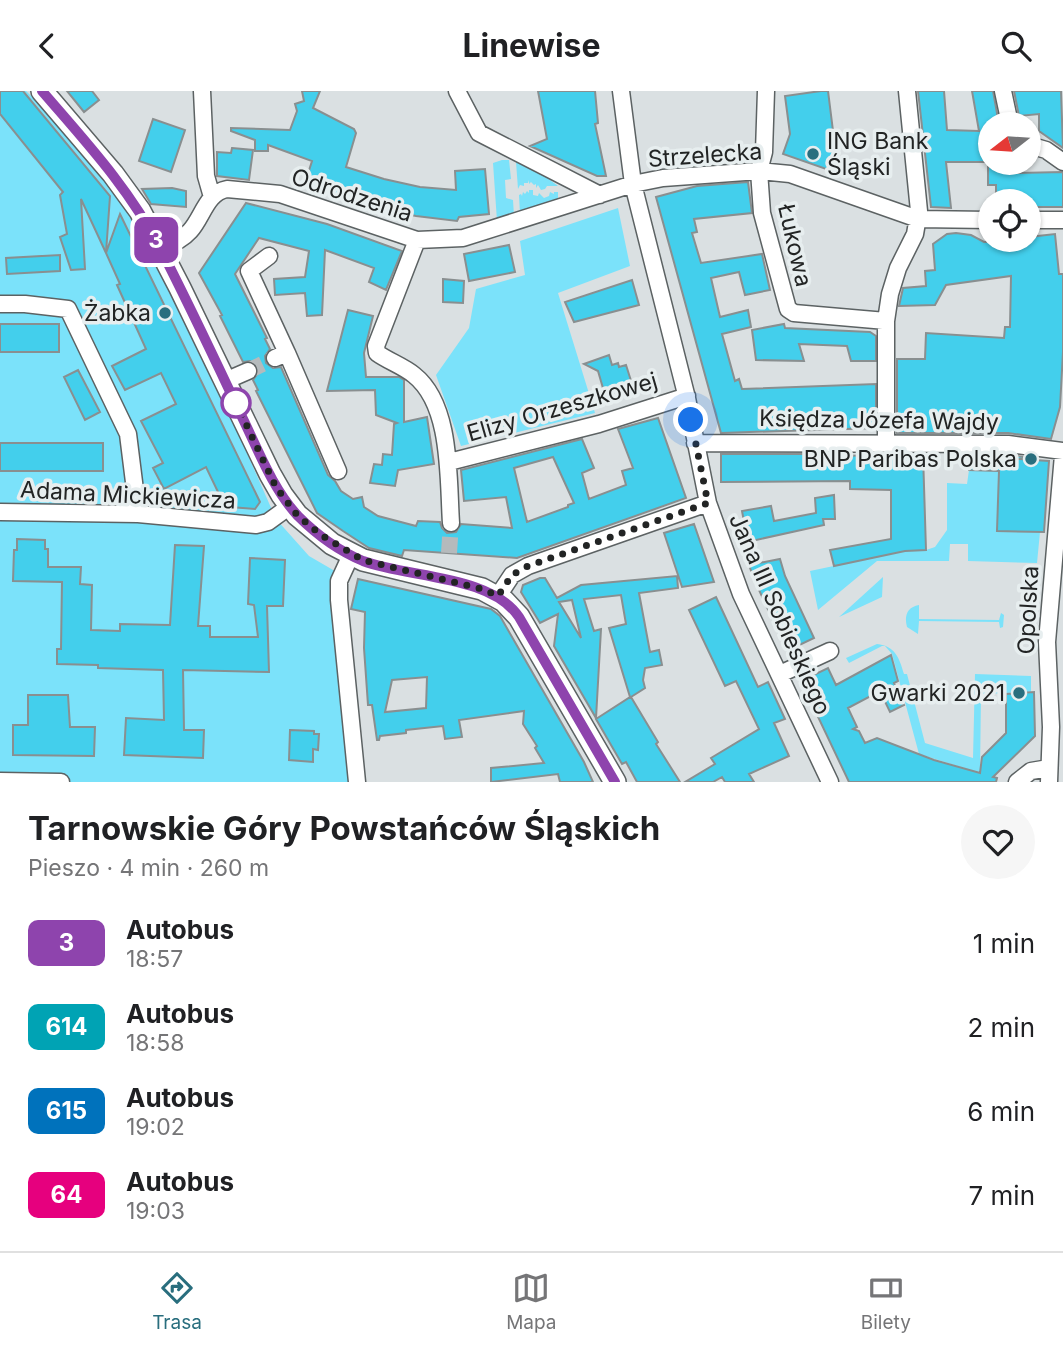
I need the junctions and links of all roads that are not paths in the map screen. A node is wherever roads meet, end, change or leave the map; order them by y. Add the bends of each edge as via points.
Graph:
1 (42, 91) edge
2 (202, 91) edge
3 (457, 91) edge
4 (621, 91) edge
5 (766, 91) edge
6 (907, 91) edge
7 (1003, 91) edge
8 (1007, 112) edge
9 (1041, 149) edge
10 (1063, 162) edge
11 (759, 171) junction
12 (633, 184) junction
13 (600, 195) junction
14 (212, 197) junction
15 (918, 219) junction
16 (1041, 220) edge
17 (1063, 220) edge
18 (978, 221) edge
19 (417, 240) junction
20 (161, 249) junction
21 (269, 256) dead end
22 (0, 304) edge
23 (886, 321) junction
24 (248, 371) tunnel mouth
25 (225, 381) junction
26 (687, 396) junction
27 (695, 443) junction
28 (886, 443) junction
29 (1063, 453) edge
30 (449, 462) junction
31 (338, 471) dead end
32 (708, 503) junction
33 (290, 506) junction
34 (0, 512) edge
35 (138, 514) junction
36 (451, 523) tunnel mouth
37 (351, 555) junction
38 (498, 596) junction
39 (1057, 596) edge
40 (830, 651) dead end
41 (780, 674) junction
42 (1057, 703) edge
43 (1049, 775) edge
44 (0, 781) edge
45 (61, 782) edge
46 (356, 782) edge
47 (615, 782) edge
48 (830, 782) edge
49 (1017, 782) edge

1 - 20 street via 121,184
2 - 14 street via 206,176
3 - 13 street via 479,132
4 - 12 street, Jana III Sobieskiego
5 - 11 street, Łukowa
6 - 15 street
7 - 8 street
9 - 10 street
11 - 12 street, Strzelecka
11 - 15 street, Strzelecka via 790,174
11 - 23 street, Łukowa via 762,213 788,309
12 - 13 street, Strzelecka
12 - 26 street, Jana III Sobieskiego
13 - 19 street, Odrodzenia via 463,238
14 - 19 street, Odrodzenia via 227,189 281,194
14 - 20 street via 188,233
15 - 18 street, Strzelecka
15 - 23 street via 898,268
16 - 17 street
19 - 30 street via 377,353 413,374 428,389
20 - 25 street
21 - 31 street via 249,271 281,355
22 - 35 street via 68,309 128,434
23 - 28 street
24 - 25 street
25 - 33 street
26 - 27 street, Jana III Sobieskiego
26 - 30 street, Elizy Orzeszkowej
27 - 28 street, Księdza Józefa Wajdy
27 - 32 street, Jana III Sobieskiego
28 - 29 street, Księdza Józefa Wajdy via 1009,444
29 - 39 street, Opolska
30 - 36 street
32 - 38 street via 528,566 512,575
32 - 41 street, Jana III Sobieskiego via 741,594
33 - 35 street, Adama Mickiewicza via 256,525
33 - 37 street
34 - 35 street, Adama Mickiewicza
37 - 38 street
37 - 46 street via 339,581 339,600
38 - 47 street via 519,617
39 - 42 street, Opolska via 1048,642
40 - 41 street
41 - 48 street, Jana III Sobieskiego
42 - 43 street, Opolska
43 - 49 street, Opolska via 1031,771
44 - 45 street

